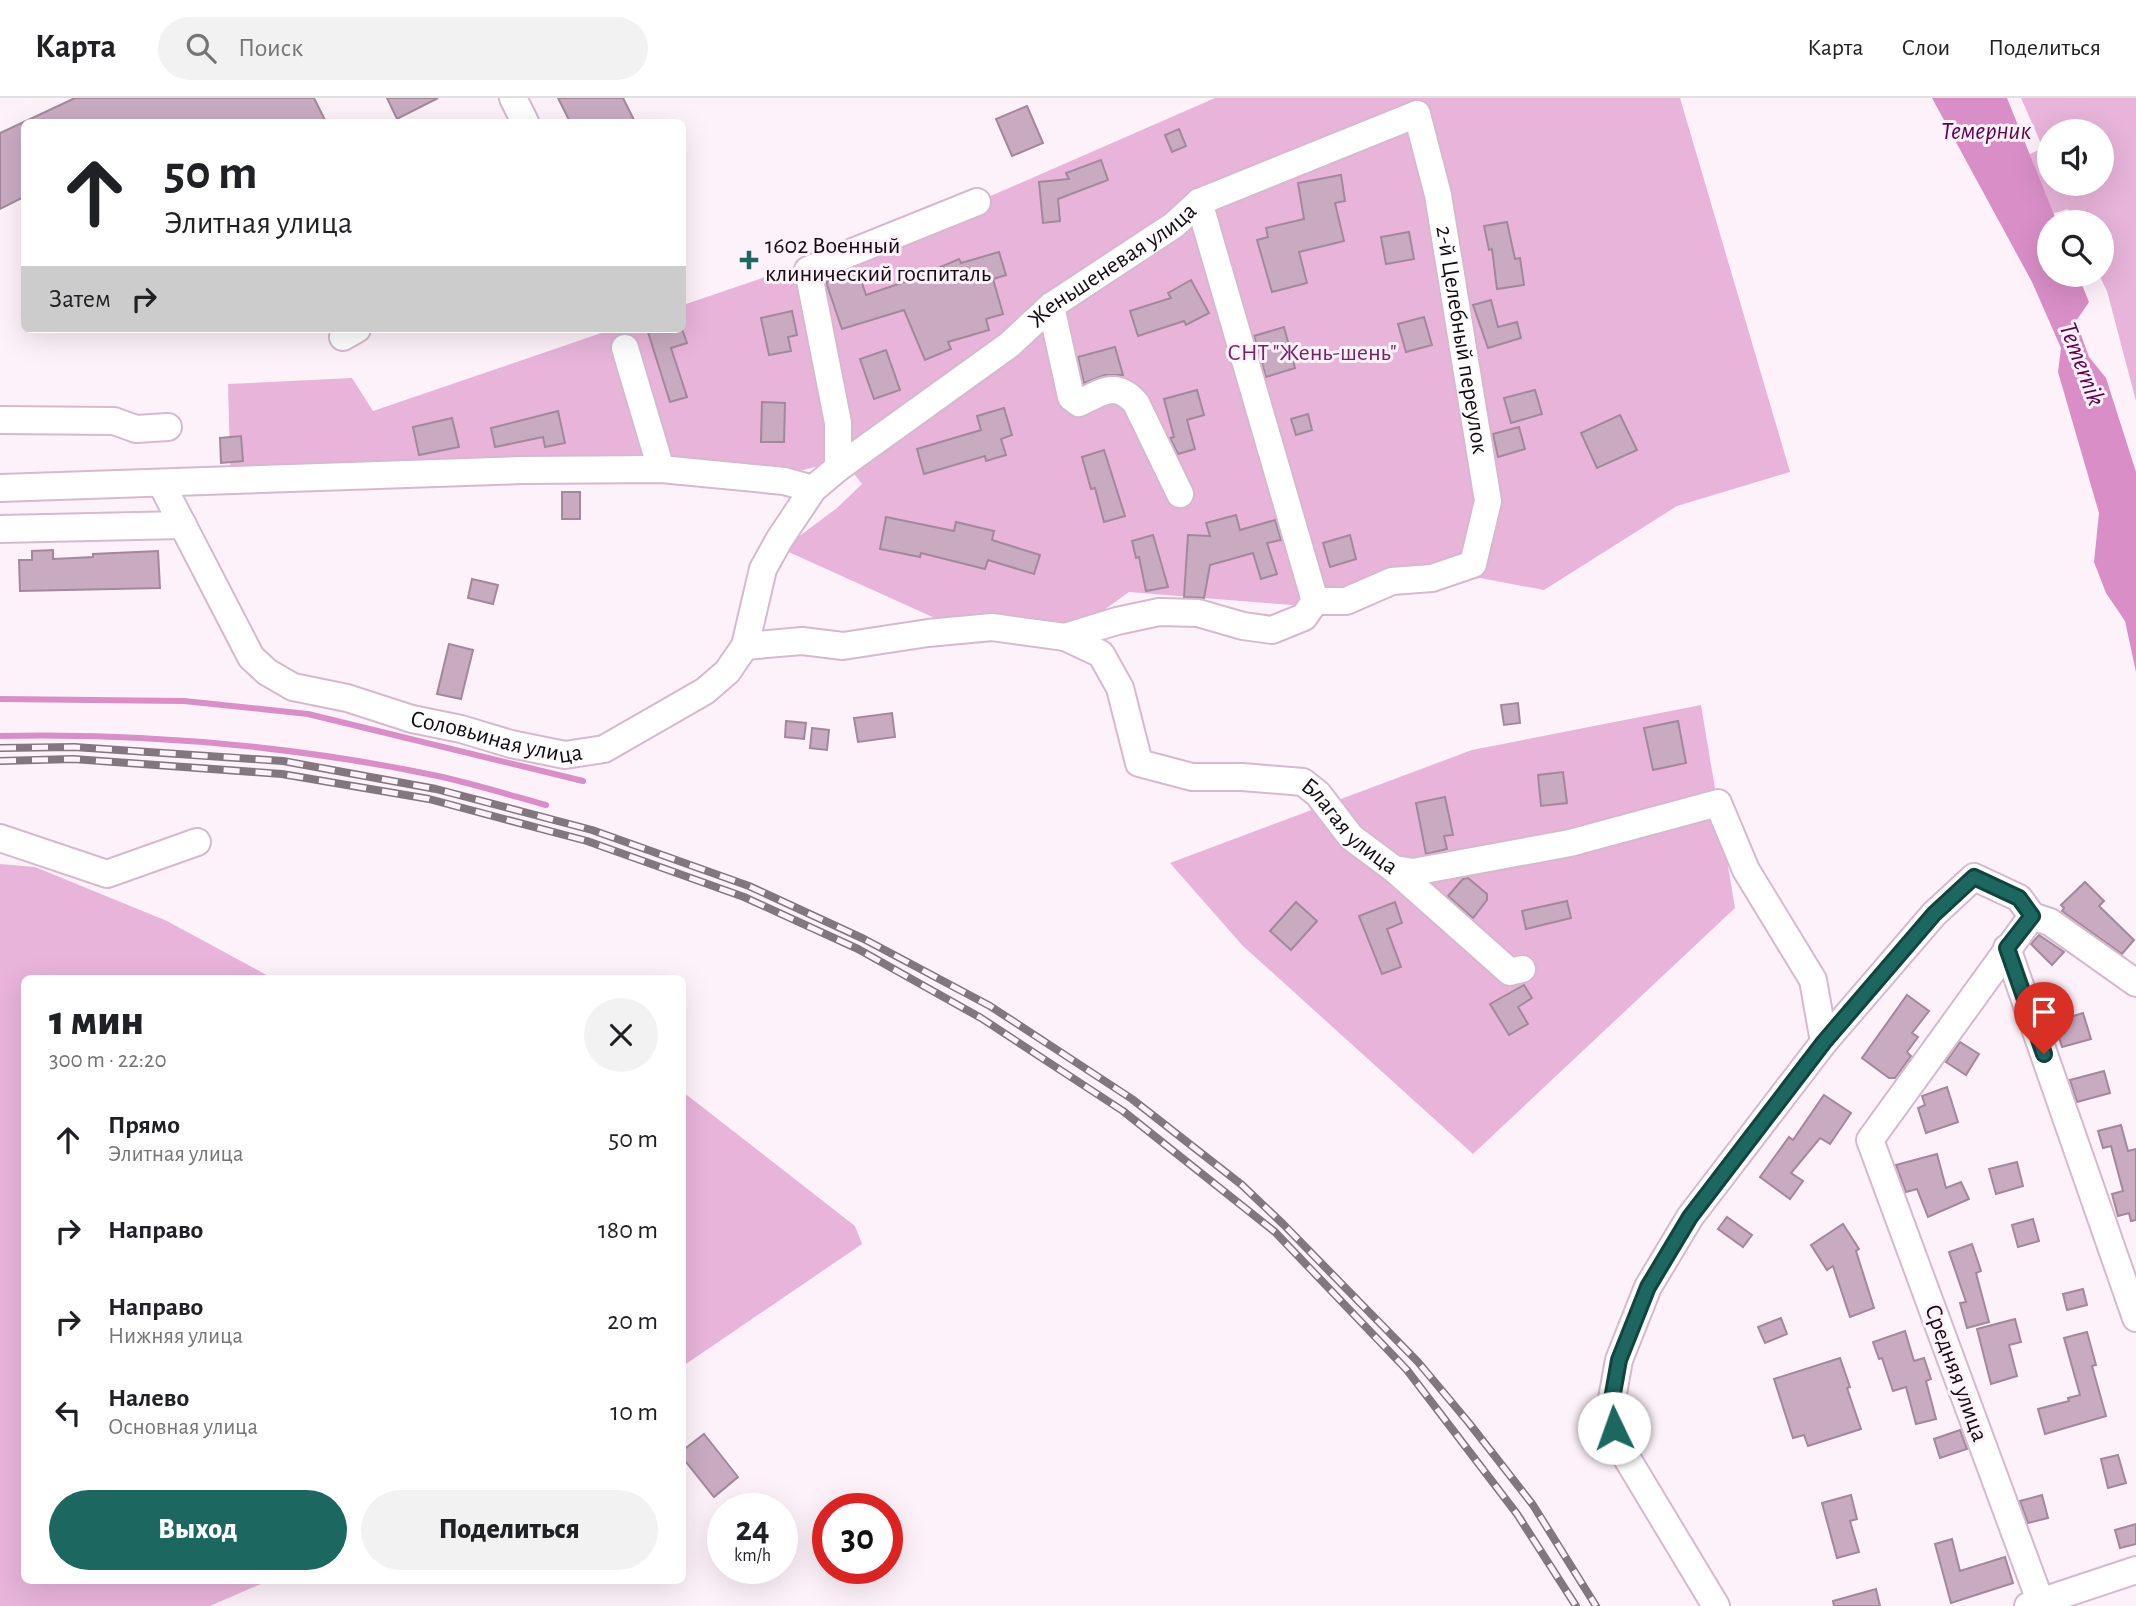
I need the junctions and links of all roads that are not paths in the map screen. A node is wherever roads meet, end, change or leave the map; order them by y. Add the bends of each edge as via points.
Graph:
1 (513, 98) edge
2 (1417, 114) joint
3 (524, 119) edge
4 (977, 202) dead end
5 (1199, 202) junction
6 (1051, 306) junction
7 (625, 348) dead end
8 (0, 419) edge
9 (168, 427) dead end
10 (838, 468) junction
11 (661, 469) junction
12 (161, 483) junction
13 (0, 488) edge
14 (813, 489) junction
15 (1180, 494) dead end
16 (183, 526) junction
17 (0, 529) edge
18 (1315, 601) junction
19 (1065, 637) junction
20 (745, 646) junction
21 (0, 838) edge
22 (197, 842) dead end
23 (1394, 869) junction
24 (2032, 916) junction
25 (2007, 948) junction
26 (1522, 969) dead end
27 (2136, 983) edge
28 (1824, 1042) junction
29 (2136, 1318) edge
30 (2136, 1570) edge
31 (2037, 1605) edge
32 (1716, 1606) edge

1 - 3 street
2 - 5 street, Женьшеневая улица
2 - 18 street, 2-й Целебный переулок via 1438,195 1488,501 1473,564 1432,578 1392,581 1346,601
4 - 10 street via 808,270 838,423
5 - 6 street, Женьшеневая улица via 1174,225
5 - 18 street
6 - 10 street, Женьшеневая улица via 1009,345
6 - 15 street via 1071,397 1079,403 1116,388 1126,391
7 - 11 street
8 - 9 street via 114,421 136,429
10 - 14 street, Соловьиная улица
11 - 12 street
11 - 14 street via 784,481
12 - 13 street
12 - 16 street, Соловьиная улица
14 - 20 street, Соловьиная улица via 763,569
16 - 17 street
16 - 20 street, Соловьиная улица via 251,657 267,672 293,687 533,749 565,755 604,749 705,691 727,672
18 - 19 street via 1304,617 1272,630 1198,613 1158,612
19 - 20 street via 992,627 843,646 802,641
19 - 23 street, Благая улица via 1101,654 1120,688 1139,763 1192,777 1303,782 1351,836
21 - 22 street via 107,874
23 - 26 street, Благая улица via 1510,972
23 - 28 street via 1413,872 1570,844 1718,803 1746,870 1813,980
24 - 25 street
24 - 27 street via 2050,922
24 - 28 street via 2019,898 1974,877 1934,914
25 - 29 street
25 - 31 street, Средняя улица via 1870,1140
28 - 32 street via 1690,1217 1648,1287 1619,1360 1610,1410 1619,1445
30 - 31 street

